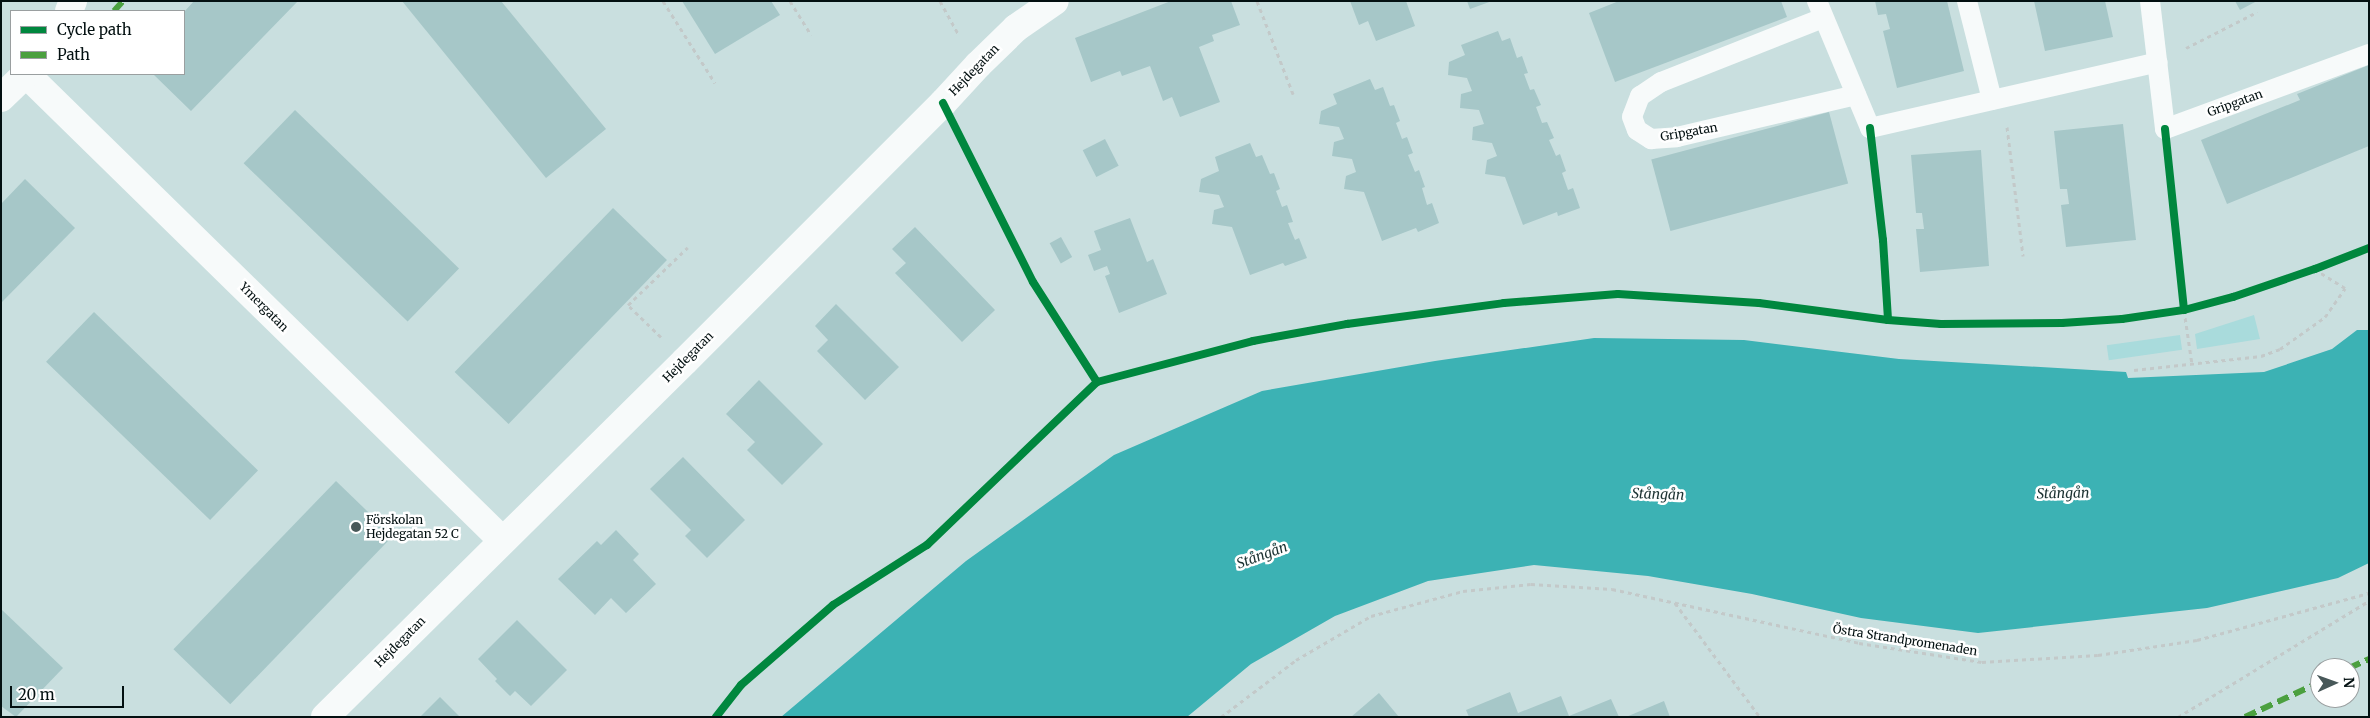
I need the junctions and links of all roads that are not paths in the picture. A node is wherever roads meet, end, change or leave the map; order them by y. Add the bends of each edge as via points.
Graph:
1 (1055, 1) edge
2 (1967, 1) edge
3 (2150, 1) edge
4 (1820, 10) edge
5 (2369, 54) edge
6 (2158, 62) junction
7 (25, 75) edge
8 (27, 75) edge
9 (1856, 95) junction
10 (1, 98) edge
11 (1997, 98) junction
12 (502, 540) junction
13 (324, 717) edge

1 - 12 street, Hejdegatan via 1016,28 978,64 685,361
2 - 11 lane
3 - 6 lane, Gripgatan
4 - 9 lane, Gripgatan
4 - 9 lane, Gripgatan via 1662,82 1640,96 1632,117 1637,130 1651,139 1677,137
5 - 6 lane, Gripgatan via 2165,129
6 - 11 lane, Gripgatan
7 - 10 street
8 - 12 street, Ymergatan
9 - 11 lane, Gripgatan via 1870,128
12 - 13 street, Hejdegatan

